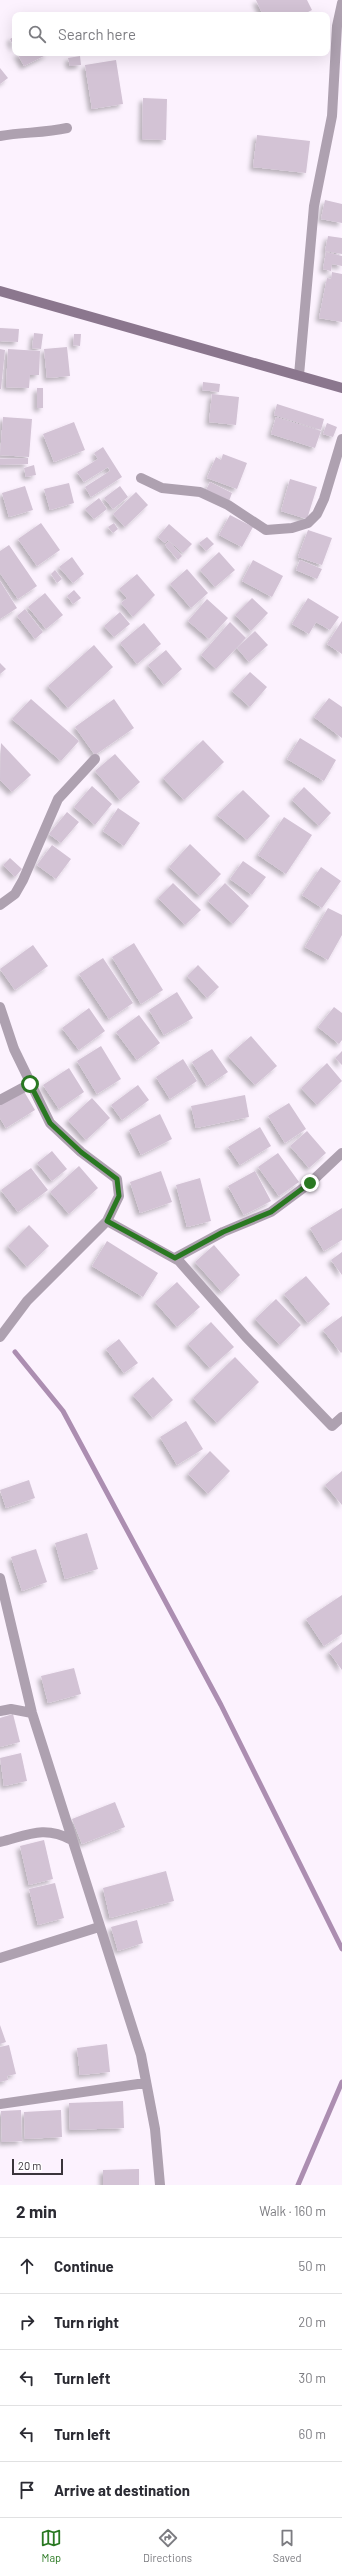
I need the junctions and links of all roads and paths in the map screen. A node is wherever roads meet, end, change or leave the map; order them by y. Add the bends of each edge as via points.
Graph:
1 (342, 3) edge
2 (67, 128) dead end
3 (0, 136) edge
4 (0, 291) edge
5 (299, 375) junction
6 (342, 388) edge
7 (342, 439) edge
8 (141, 478) dead end
9 (95, 759) dead end
10 (0, 904) edge
11 (0, 1007) edge
12 (30, 1084) junction
13 (0, 1100) edge
14 (342, 1153) edge
15 (107, 1221) junction
16 (175, 1258) junction
17 (0, 1337) edge
18 (342, 1417) edge
19 (0, 1578) edge
20 (0, 1711) edge
21 (32, 1713) junction
22 (72, 1840) junction
23 (0, 1842) edge
24 (99, 1926) junction
25 (0, 1958) edge
26 (145, 2083) junction
27 (0, 2104) edge
28 (160, 2185) edge

1 - 5 street via 337,26 332,116 314,206
2 - 3 street via 45,133 23,132
4 - 5 main road
5 - 6 main road
7 - 8 street via 317,514 308,523 292,528 266,530 228,505 200,492 162,488
9 - 10 street via 58,799 24,880 15,894
11 - 12 street via 14,1049
12 - 13 street
12 - 15 street via 50,1123 81,1152 117,1179 119,1196
14 - 16 street via 310,1183 271,1212 223,1232
15 - 16 street
15 - 17 street via 27,1301
16 - 18 street via 246,1337 332,1426
19 - 21 street
20 - 21 street via 11,1709
21 - 22 street
22 - 23 street via 58,1833 44,1831
22 - 24 street
24 - 25 street
24 - 26 street via 141,2055
26 - 27 street
26 - 28 street via 155,2129

